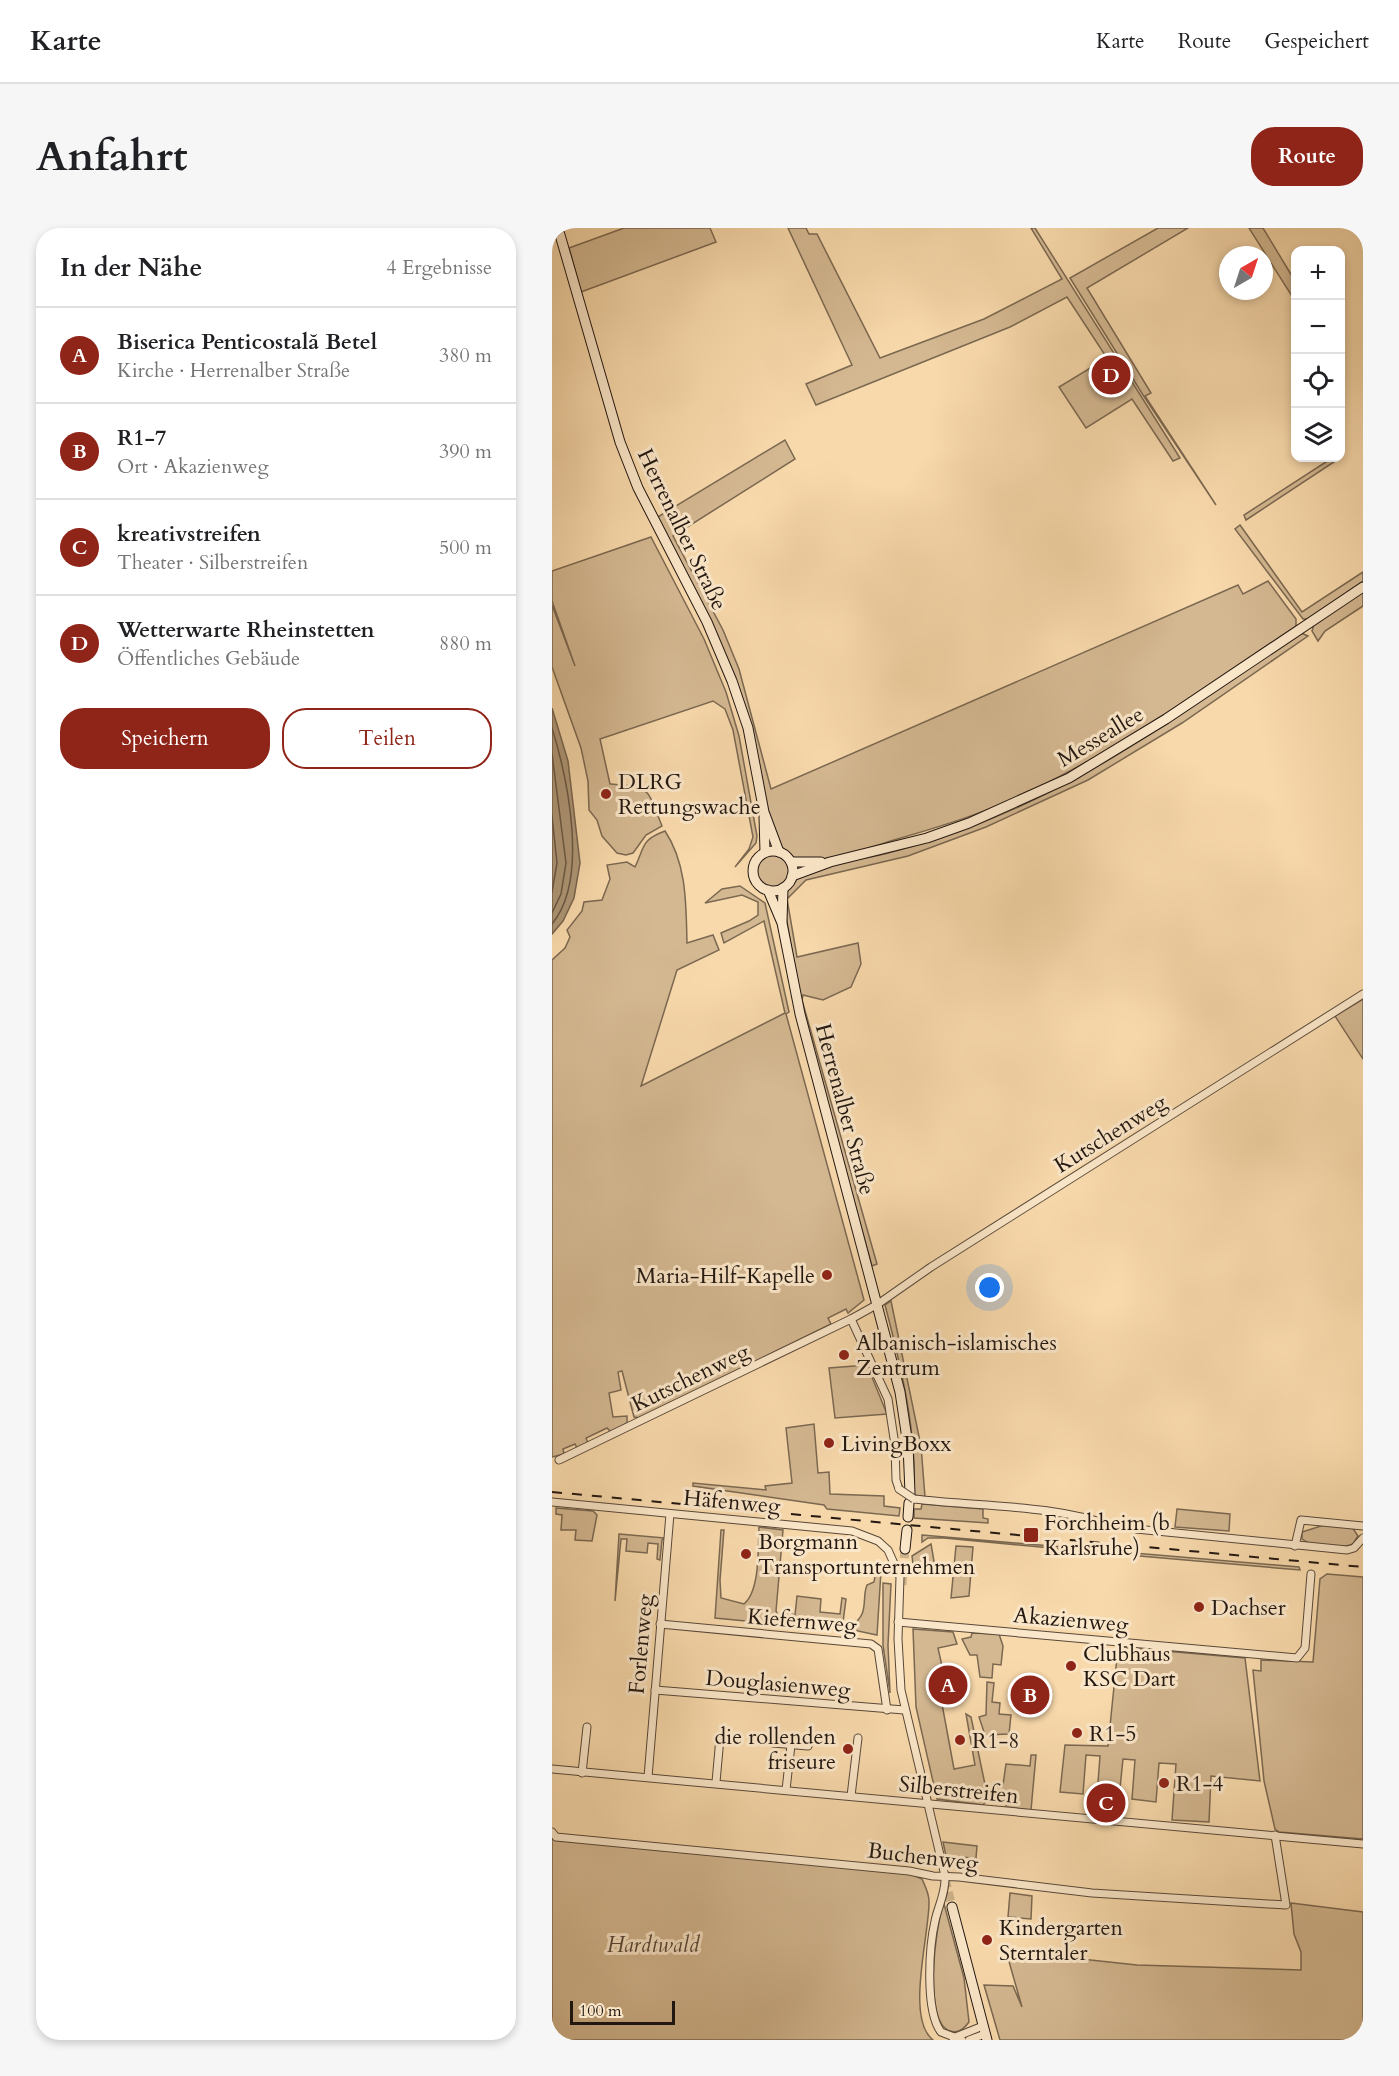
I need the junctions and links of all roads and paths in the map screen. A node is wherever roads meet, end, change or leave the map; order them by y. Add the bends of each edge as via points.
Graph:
1 (558, 228) edge
2 (1363, 587) edge
3 (764, 812) junction
4 (765, 852) junction
5 (779, 852) junction
6 (791, 862) junction
7 (830, 862) junction
8 (792, 876) junction
9 (783, 888) junction
10 (768, 890) junction
11 (782, 923) junction
12 (1363, 994) edge
13 (873, 1307) junction
14 (851, 1319) junction
15 (559, 1460) dead end
16 (911, 1498) junction
17 (552, 1502) edge
18 (670, 1514) junction
19 (908, 1517) dead end
20 (1363, 1527) edge
21 (907, 1530) dead end
22 (1363, 1538) edge
23 (1295, 1546) junction
24 (905, 1549) tunnel mouth
25 (1311, 1574) dead end
26 (898, 1622) junction
27 (660, 1624) junction
28 (655, 1690) junction
29 (886, 1710) junction
30 (901, 1710) junction
31 (587, 1727) dead end
32 (720, 1738) dead end
33 (858, 1738) dead end
34 (773, 1743) dead end
35 (791, 1745) junction
36 (808, 1746) dead end
37 (552, 1769) edge
38 (582, 1773) junction
39 (648, 1777) junction
40 (716, 1782) junction
41 (786, 1790) junction
42 (851, 1796) junction
43 (927, 1803) junction
44 (554, 1834) edge
45 (1275, 1835) junction
46 (1363, 1844) edge
47 (945, 1876) junction
48 (952, 1907) tunnel mouth
49 (985, 2033) edge
50 (953, 2038) junction
51 (962, 2040) edge
52 (969, 2040) edge

1 - 3 street, Herrenalber Straße via 629,466 707,622 740,703
2 - 7 street, Messeallee via 1166,719 1069,778 937,834
3 - 4 street, Herrenalber Straße
3 - 5 street, Herrenalber Straße
4 - 5 street
4 - 10 street via 754,863 753,873 757,883
5 - 6 street
6 - 7 street, Messeallee
6 - 8 street
7 - 8 street, Messeallee
8 - 9 street
9 - 10 street
9 - 11 street, Herrenalber Straße
10 - 11 street, Herrenalber Straße
11 - 13 street, Herrenalber Straße via 800,1014
12 - 13 street, Kutschenweg
13 - 14 street, Kutschenweg
13 - 16 street, Herrenalber Straße via 905,1419
14 - 15 street, Kutschenweg
14 - 16 street, bridge via 888,1399 896,1480 899,1489
16 - 19 street, Herrenalber Straße
16 - 23 street via 1052,1512 1087,1517 1116,1527
17 - 18 street, Häfenweg
18 - 26 street, Häfenweg via 863,1534 888,1550 896,1564 900,1576
18 - 27 street, Forlenweg
20 - 23 street via 1301,1520
21 - 24 street
22 - 23 street via 1347,1550
25 - 26 street, Akazienweg via 1305,1648 1297,1658
26 - 30 street
27 - 28 street, Forlenweg
27 - 29 street, Kiefernweg via 872,1644 878,1649
28 - 29 street, Douglasienweg
28 - 39 street, Forlenweg
29 - 30 street, Douglasienweg
30 - 43 street
31 - 38 street
32 - 40 street
33 - 42 street
34 - 35 street
35 - 36 street
35 - 41 street
37 - 38 street, Silberstreifen
38 - 39 street, Silberstreifen
39 - 40 street, Silberstreifen
40 - 41 street, Silberstreifen
41 - 42 street, Silberstreifen
42 - 43 street, Silberstreifen
43 - 45 street, Silberstreifen
43 - 47 street
44 - 47 street, Buchenweg
45 - 46 street, Silberstreifen
45 - 47 street, Buchenweg via 1286,1905 1092,1893
47 - 50 street via 933,1929 931,2002 938,2027
48 - 49 street
49 - 50 street
49 - 52 street
50 - 51 street

